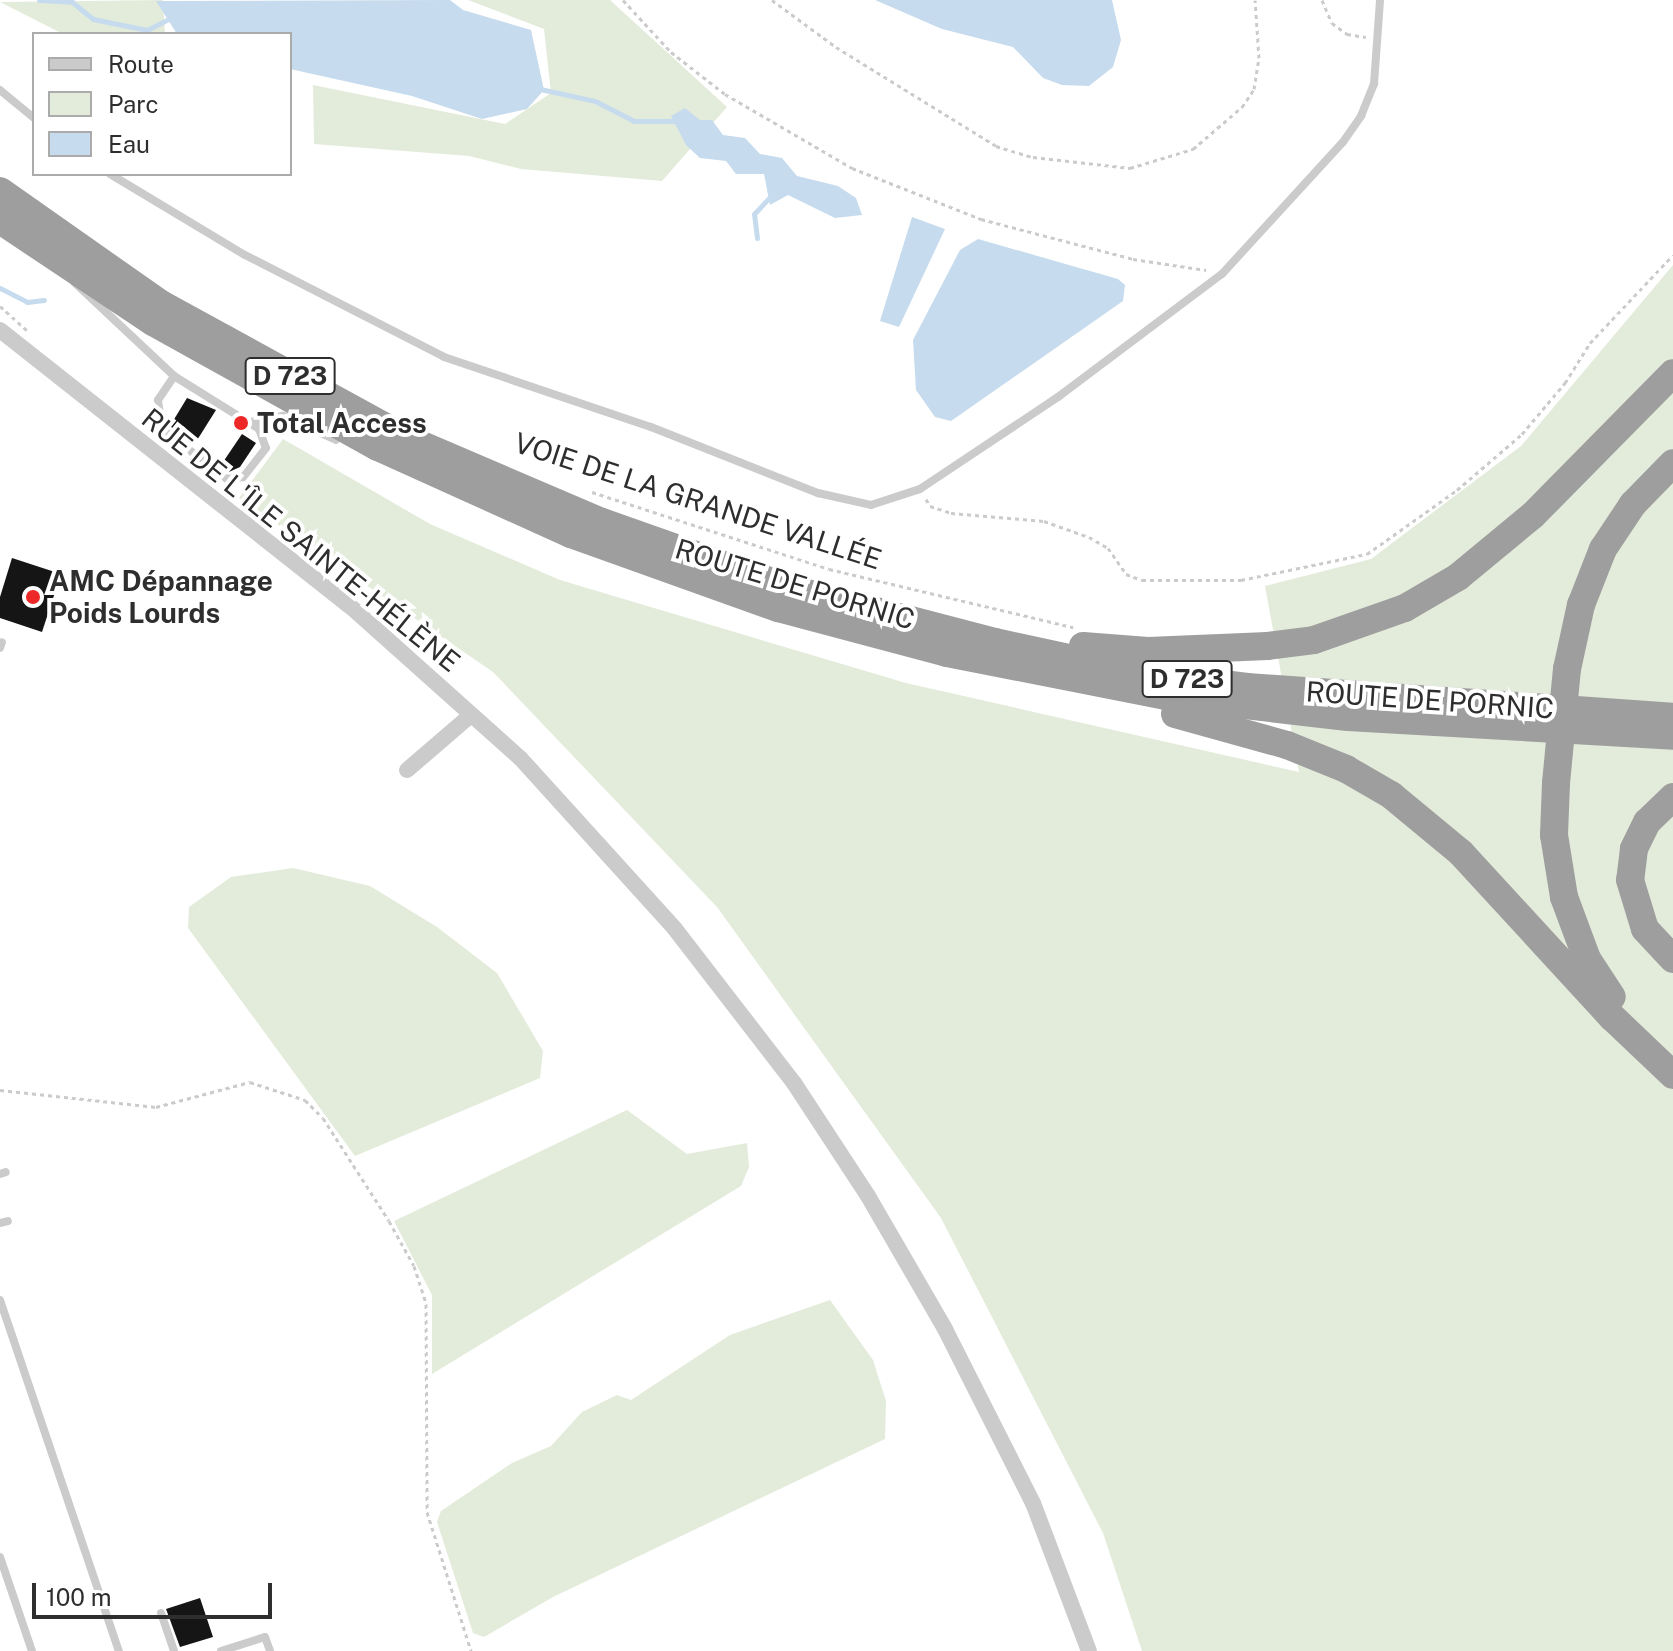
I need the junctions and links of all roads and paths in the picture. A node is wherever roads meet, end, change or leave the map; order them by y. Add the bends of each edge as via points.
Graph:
1 (623, 0) edge
2 (772, 0) edge
3 (1255, 0) edge
4 (1322, 0) edge
5 (1380, 0) edge
6 (1377, 39) junction
7 (0, 90) edge
8 (32, 116) edge
9 (113, 176) edge
10 (0, 191) edge
11 (0, 220) edge
12 (1673, 255) edge
13 (67, 267) junction
14 (1222, 274) junction
15 (0, 306) edge
16 (0, 330) edge
17 (31, 334) dead end
18 (1673, 373) edge
19 (174, 376) junction
20 (251, 422) junction
21 (342, 443) dead end
22 (1673, 463) edge
23 (920, 489) junction
24 (591, 492) dead end
25 (1077, 628) dead end
26 (953, 632) junction
27 (1101, 686) junction
28 (471, 715) junction
29 (1348, 717) junction
30 (1673, 717) edge
31 (1673, 736) edge
32 (1673, 753) edge
33 (407, 770) dead end
34 (1673, 797) edge
35 (1673, 959) edge
36 (1673, 1061) edge
37 (1673, 1075) edge
38 (0, 1090) edge
39 (0, 1300) edge
40 (0, 1557) edge
41 (161, 1613) dead end
42 (32, 1651) edge
43 (119, 1651) edge
44 (174, 1651) edge
45 (221, 1651) edge
46 (270, 1651) edge
47 (471, 1651) edge
48 (1089, 1651) edge

1 - 14 path via 671,52 725,94 852,168 981,219 1133,259
2 - 3 path via 836,47 996,146 1033,157 1130,168 1193,149 1242,107 1254,89 1259,58
4 - 6 path via 1332,23 1347,34
5 - 6 lane
6 - 14 lane via 1374,84 1361,116
7 - 8 lane
9 - 23 lane via 245,255 444,357 651,427 849,503 891,502
10 - 26 highway, ROUTE DE PORNIC / D 723 via 161,304 329,397 477,470 732,569
11 - 13 highway, ROUTE DE PORNIC / D 723
12 - 23 path via 1590,343 1522,434 1457,490 1367,554 1241,580 1142,580 1126,574 1108,548 1089,537 1044,521 951,513 930,506
13 - 19 lane via 76,287
13 - 27 highway, ROUTE DE PORNIC / D 723 via 366,448 497,504 710,586 858,631
14 - 23 lane via 1058,397
15 - 17 path
16 - 28 street, RUE DE L'ÎLE SAINTE-HÉLÈNE via 350,606
18 - 26 highway via 1492,550 1436,592 1375,621 1314,640 1224,650 1091,647 983,626
19 - 20 lane
19 - 20 lane via 158,400 162,429 232,481 243,477 266,448
20 - 21 lane via 283,416
22 - 36 highway, bridge via 1633,504 1603,549 1581,605 1567,669 1556,783 1558,868 1577,936 1616,1002
24 - 25 path, VOIE DE LA GRANDE VALLÉE via 829,569
26 - 30 highway, ROUTE DE PORNIC / D 723 via 1143,674 1247,687
27 - 29 highway, ROUTE DE PORNIC / D 723
27 - 37 highway via 1119,702 1287,745 1391,795 1461,853 1612,1017
28 - 33 street
28 - 48 street, RUE DE L'ÎLE SAINTE-HÉLÈNE via 599,842 675,929 794,1083 945,1329 1033,1503
29 - 31 highway, ROUTE DE PORNIC / D 723
29 - 32 highway, D 723
34 - 35 highway via 1647,822 1634,849 1630,880 1645,929
38 - 47 path via 156,1107 250,1082 305,1100 323,1118 395,1232 426,1304 427,1512
39 - 43 lane
40 - 42 lane
41 - 44 lane
45 - 46 lane via 265,1637

